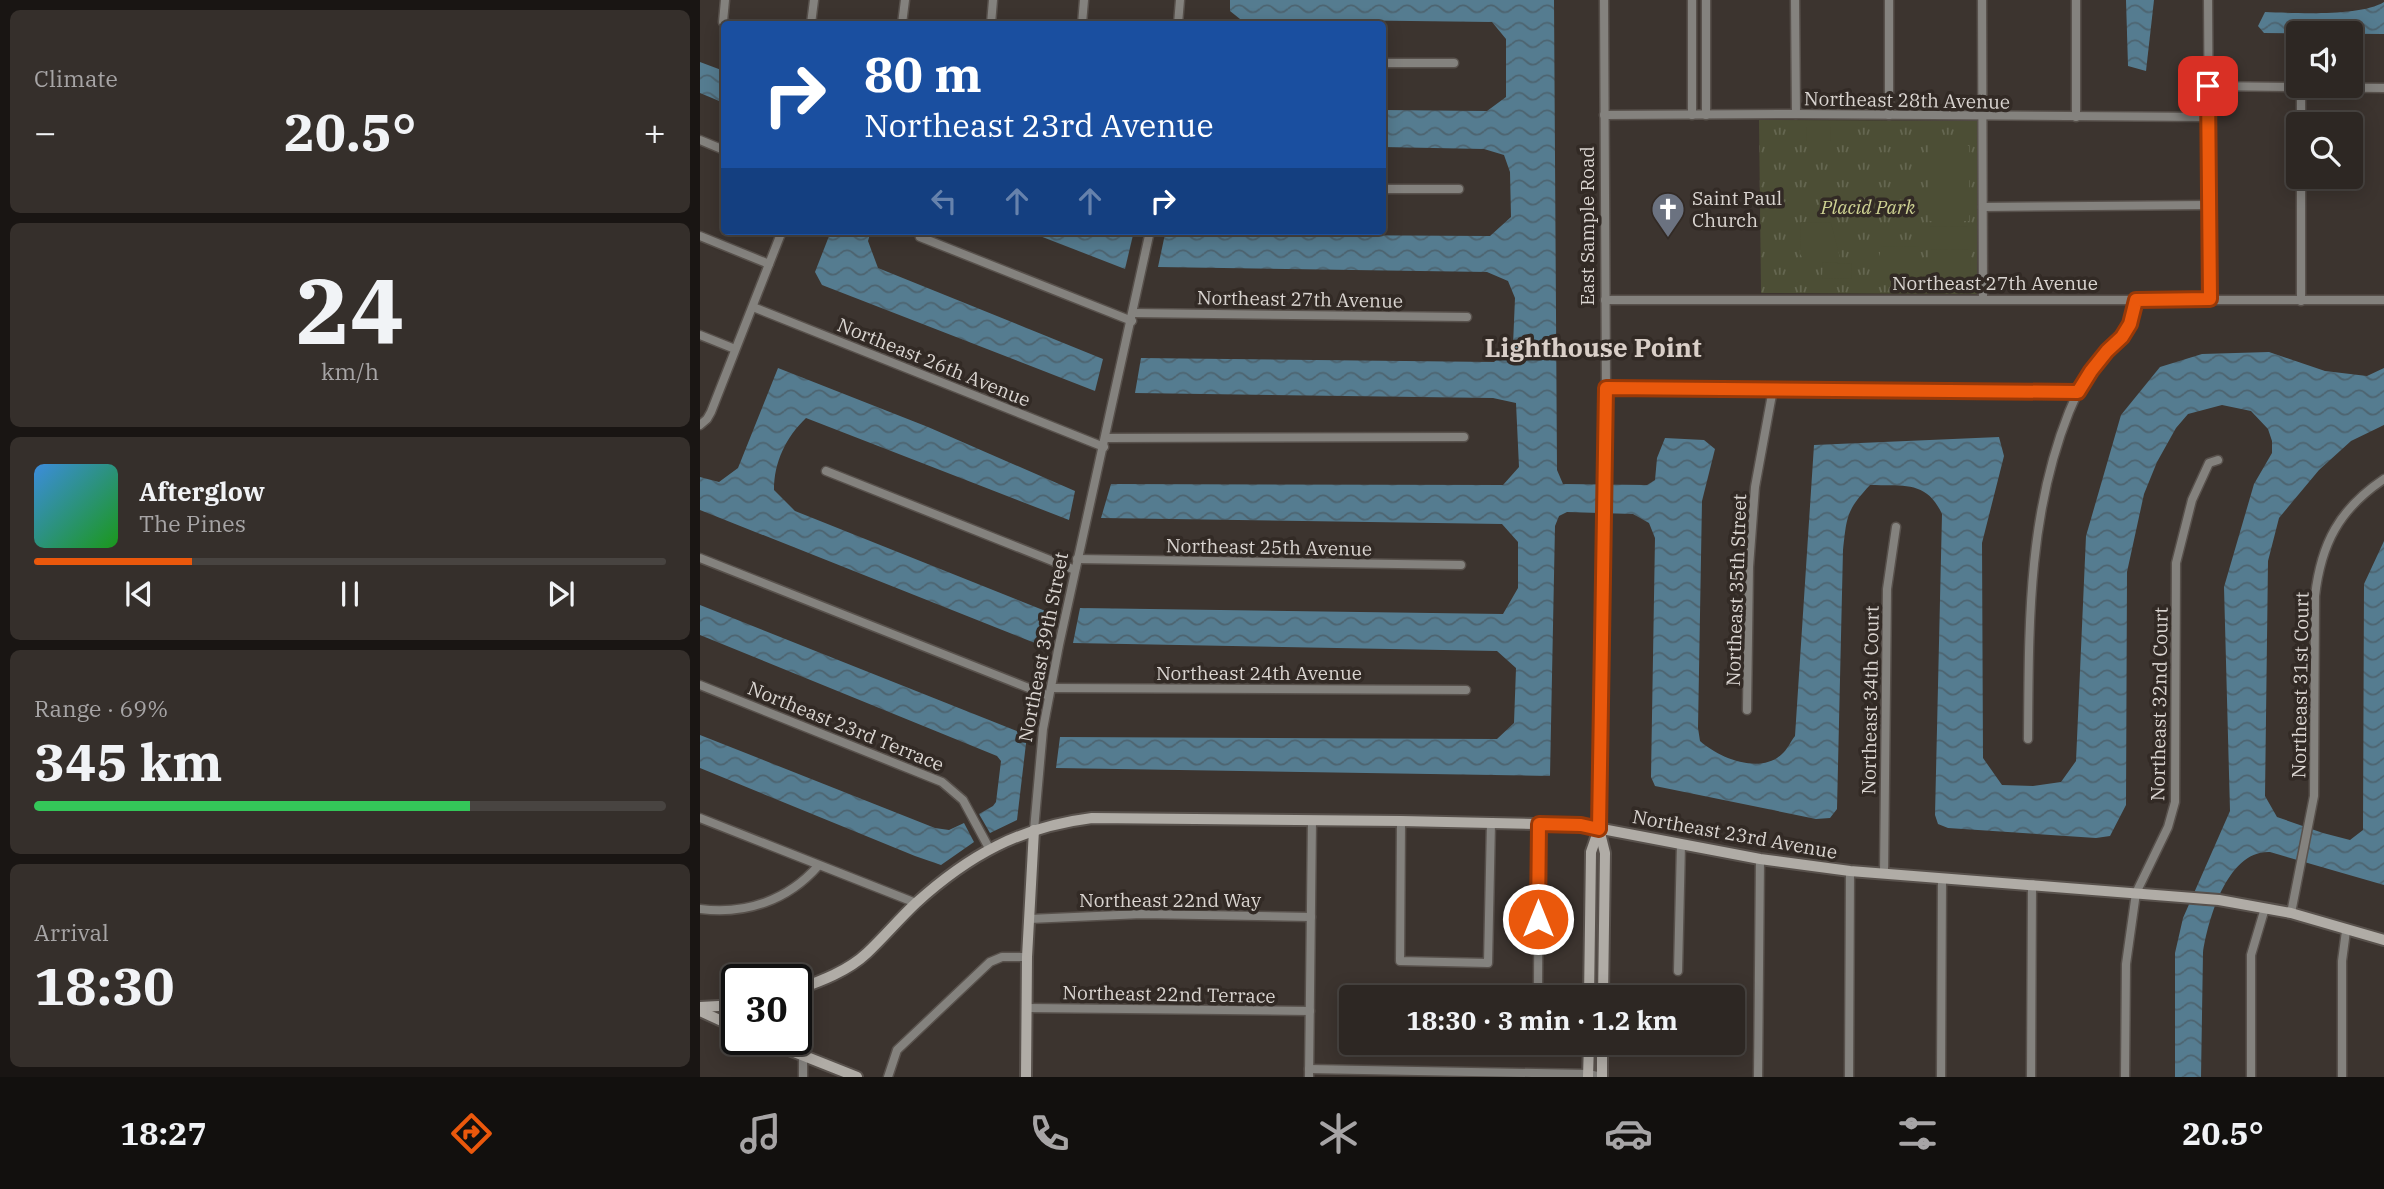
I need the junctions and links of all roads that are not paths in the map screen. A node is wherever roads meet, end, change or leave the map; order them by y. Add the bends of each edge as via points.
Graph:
1 (725, 0) edge
2 (814, 0) edge
3 (905, 0) edge
4 (993, 0) edge
5 (1084, 0) edge
6 (1180, 0) edge
7 (1604, 0) edge
8 (1692, 0) edge
9 (1706, 0) edge
10 (1794, 0) edge
11 (1889, 0) edge
12 (1982, 0) edge
13 (2076, 0) edge
14 (2208, 0) edge
15 (725, 21) edge
16 (811, 21) edge
17 (902, 21) edge
18 (991, 21) edge
19 (1082, 21) edge
20 (1178, 21) edge
21 (1386, 63) edge
22 (1454, 64) dead end
23 (2208, 86) junction
24 (2286, 88) edge
25 (2363, 88) edge
26 (2384, 88) edge
27 (1797, 114) junction
28 (1692, 115) junction
29 (1706, 115) junction
30 (1889, 115) junction
31 (1604, 116) junction
32 (1983, 116) junction
33 (2076, 117) junction
34 (2209, 117) junction
35 (700, 140) edge
36 (721, 149) edge
37 (1386, 189) edge
38 (1459, 189) dead end
39 (2301, 189) edge
40 (2208, 205) junction
41 (1983, 207) junction
42 (780, 235) edge
43 (1149, 235) edge
44 (700, 236) edge
45 (920, 237) dead end
46 (769, 264) junction
47 (1983, 299) junction
48 (2210, 299) junction
49 (1605, 300) junction
50 (2136, 300) junction
51 (2301, 300) junction
52 (2384, 300) edge
53 (752, 307) junction
54 (1133, 317) junction
55 (1466, 317) dead end
56 (700, 335) edge
57 (736, 349) junction
58 (1606, 388) junction
59 (1773, 389) junction
60 (2078, 392) junction
61 (700, 425) edge
62 (1464, 438) dead end
63 (1105, 443) junction
64 (2218, 460) dead end
65 (826, 471) dead end
66 (2384, 479) edge
67 (1896, 527) dead end
68 (700, 558) edge
69 (1077, 559) junction
70 (1461, 565) dead end
71 (1075, 570) junction
72 (700, 685) edge
73 (1466, 690) dead end
74 (1050, 692) junction
75 (1747, 710) dead end
76 (2028, 739) dead end
77 (700, 818) edge
78 (1312, 820) junction
79 (1401, 821) junction
80 (1491, 822) junction
81 (1539, 824) junction
82 (1599, 829) junction
83 (1034, 830) junction
84 (986, 844) junction
85 (1681, 844) junction
86 (1760, 859) junction
87 (818, 866) junction
88 (1850, 871) junction
89 (1884, 874) junction
90 (1942, 878) junction
91 (2032, 884) junction
92 (2136, 894) junction
93 (916, 903) junction
94 (2265, 908) junction
95 (700, 909) edge
96 (1590, 910) junction
97 (1604, 910) junction
98 (2291, 913) junction
99 (1311, 917) junction
100 (1029, 919) junction
101 (2346, 931) junction
102 (2384, 940) edge
103 (1027, 957) junction
104 (1678, 971) dead end
105 (812, 983) edge
106 (1538, 985) dead end
107 (1589, 985) edge
108 (1603, 985) edge
109 (721, 1007) edge
110 (1027, 1008) junction
111 (700, 1009) edge
112 (1310, 1011) junction
113 (721, 1020) edge
114 (798, 1055) edge
115 (1589, 1055) edge
116 (1602, 1055) edge
117 (803, 1057) junction
118 (1309, 1073) edge
119 (1588, 1075) edge
120 (803, 1077) edge
121 (857, 1077) edge
122 (888, 1077) edge
123 (1026, 1077) edge
124 (1602, 1077) edge
125 (1758, 1077) edge
126 (1849, 1077) edge
127 (1941, 1077) edge
128 (2031, 1077) edge
129 (2124, 1077) edge
130 (2251, 1077) edge
131 (2342, 1077) edge

1 - 15 street
2 - 16 street
3 - 17 street
4 - 18 street
5 - 19 street
6 - 20 street
7 - 31 street, East Sample Road
8 - 28 street
9 - 29 street
10 - 27 street
11 - 30 street
12 - 32 street
13 - 33 street
14 - 23 street
21 - 22 street
23 - 24 street
23 - 34 street
25 - 26 street
27 - 29 street, Northeast 28th Avenue
27 - 30 street, Northeast 28th Avenue
28 - 29 street, Northeast 28th Avenue
28 - 31 street, Northeast 28th Avenue
30 - 32 street, Northeast 28th Avenue
31 - 49 street, East Sample Road
32 - 33 street, Northeast 28th Avenue
32 - 41 street
33 - 34 street, Northeast 28th Avenue
34 - 40 street
35 - 36 street
37 - 38 street
39 - 51 street
40 - 41 street
40 - 48 street
41 - 47 street
42 - 46 street
43 - 54 street, Northeast 39th Street
44 - 46 street
45 - 54 street, Northeast 27th Avenue
46 - 53 street
47 - 49 street, Northeast 27th Avenue
47 - 50 street, Northeast 27th Avenue
48 - 50 street, Northeast 27th Avenue
48 - 51 street, Northeast 27th Avenue
49 - 58 street, East Sample Road
50 - 60 street via 2122,337
51 - 52 street, Northeast 27th Avenue
53 - 57 street
53 - 63 street, Northeast 26th Avenue
54 - 55 street, Northeast 27th Avenue
54 - 63 street, Northeast 39th Street
56 - 57 street
57 - 61 street via 711,412
58 - 59 street
58 - 82 street, East Sample Road
59 - 60 street
59 - 75 street, Northeast 35th Street via 1755,487
60 - 76 street via 2053,455 2039,519 2030,592
62 - 63 street, Northeast 26th Avenue
63 - 69 street, Northeast 39th Street
64 - 92 street, Northeast 32nd Court via 2209,463 2192,500 2176,563 2175,802
65 - 71 street
66 - 98 street, Northeast 31st Court via 2341,518 2319,565 2315,769
67 - 89 street, Northeast 34th Court via 1887,589
68 - 74 street, Northeast 24th Avenue
69 - 70 street, Northeast 25th Avenue
69 - 71 street, Northeast 39th Street
71 - 74 street, Northeast 39th Street
72 - 84 street, Northeast 23rd Terrace via 942,782 957,793
73 - 74 street, Northeast 24th Avenue
74 - 83 street, Northeast 39th Street
77 - 87 street
78 - 79 street, Northeast 23rd Avenue
78 - 83 street, Northeast 23rd Avenue via 1092,818
78 - 99 street
79 - 80 street, Northeast 23rd Avenue
79 - 80 street via 1400,961 1488,963
80 - 81 street, Northeast 23rd Avenue
81 - 82 street, Northeast 23rd Avenue
81 - 106 street
82 - 85 street, Northeast 23rd Avenue
82 - 96 street, East Sample Road via 1591,852
82 - 97 street, East Sample Road via 1605,853
83 - 84 street, Northeast 23rd Avenue
83 - 100 street, Northeast 39th Street
84 - 93 street, Northeast 23rd Avenue
85 - 86 street, Northeast 23rd Avenue
85 - 104 street
86 - 88 street, Northeast 23rd Avenue
86 - 125 street
87 - 93 street
87 - 95 street via 796,888 762,904 734,910
88 - 89 street, Northeast 23rd Avenue
88 - 126 street
89 - 90 street, Northeast 23rd Avenue
90 - 91 street, Northeast 23rd Avenue
90 - 127 street
91 - 92 street, Northeast 23rd Avenue
91 - 128 street
92 - 94 street, Northeast 23rd Avenue
92 - 129 street, Northeast 32nd Court via 2126,964
93 - 105 street, Northeast 23rd Avenue via 866,954 844,970
94 - 98 street, Northeast 23rd Avenue
94 - 130 street via 2251,955
96 - 97 street
96 - 107 street, East Sample Road
97 - 108 street, East Sample Road
98 - 101 street, Northeast 23rd Avenue
99 - 100 street, Northeast 22nd Way
99 - 112 street
100 - 103 street, Northeast 39th Street
101 - 102 street, Northeast 23rd Avenue
101 - 131 street
103 - 110 street, Northeast 39th Street
103 - 122 street via 990,962 897,1050
109 - 111 street
110 - 112 street, Northeast 22nd Terrace
110 - 123 street, Northeast 39th Street
111 - 113 street
112 - 118 street
114 - 117 street
115 - 119 street
116 - 124 street
117 - 120 street
117 - 121 street
118 - 119 street
119 - 124 street

